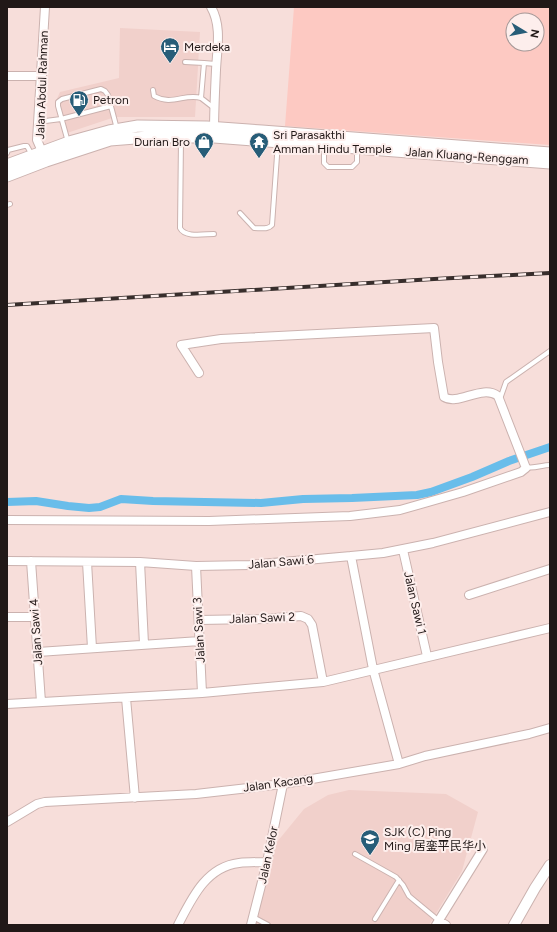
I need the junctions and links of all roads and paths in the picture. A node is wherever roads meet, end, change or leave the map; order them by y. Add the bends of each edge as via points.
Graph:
1 (45, 7) edge
2 (213, 8) edge
3 (185, 62) dead end
4 (204, 63) junction
5 (216, 64) junction
6 (7, 76) edge
7 (42, 76) junction
8 (153, 90) dead end
9 (201, 98) junction
10 (111, 106) junction
11 (214, 108) junction
12 (61, 119) junction
13 (38, 122) junction
14 (117, 129) junction
15 (214, 132) junction
16 (181, 136) junction
17 (279, 137) junction
18 (324, 140) junction
19 (69, 142) junction
20 (357, 149) junction
21 (550, 153) edge
22 (44, 156) junction
23 (8, 159) edge
24 (550, 163) edge
25 (7, 176) edge
26 (240, 213) dead end
27 (214, 234) dead end
28 (550, 352) edge
29 (199, 373) dead end
30 (500, 399) junction
31 (525, 464) junction
32 (550, 465) edge
33 (550, 512) edge
34 (7, 520) edge
35 (403, 550) junction
36 (351, 556) junction
37 (7, 561) edge
38 (31, 562) junction
39 (87, 562) junction
40 (140, 562) junction
41 (196, 566) junction
42 (550, 569) edge
43 (469, 595) dead end
44 (7, 617) edge
45 (35, 617) junction
46 (199, 620) junction
47 (550, 628) edge
48 (200, 641) junction
49 (144, 644) junction
50 (92, 648) junction
51 (38, 652) junction
52 (427, 656) junction
53 (373, 669) junction
54 (323, 682) junction
55 (202, 693) junction
56 (126, 698) junction
57 (41, 702) junction
58 (7, 704) edge
59 (550, 728) edge
60 (398, 764) junction
61 (283, 784) junction
62 (135, 798) junction
63 (7, 822) edge
64 (483, 849) dead end
65 (355, 854) dead end
66 (267, 862) junction
67 (550, 865) edge
68 (399, 880) junction
69 (375, 919) dead end
70 (252, 921) edge
71 (440, 924) edge
72 (178, 925) edge
73 (268, 925) edge
74 (514, 925) edge

1 - 7 street, Jalan Abdul Rahman
2 - 5 street via 219,39
3 - 4 lane
4 - 5 lane
4 - 9 lane
5 - 11 street
6 - 7 street
7 - 13 street, Jalan Abdul Rahman
8 - 9 lane via 154,96 161,99 194,96
9 - 11 lane
10 - 12 lane
10 - 12 lane via 108,95 100,89 58,102
10 - 14 lane
11 - 15 street
12 - 13 lane
12 - 19 lane
13 - 22 street, Jalan Abdul Rahman via 37,140
14 - 15 main road, Jalan Kluang-Renggam via 138,126
14 - 19 main road, Jalan Kluang-Renggam
15 - 16 main road, Jalan Kluang-Renggam
15 - 17 main road, Jalan Kluang-Renggam
16 - 22 main road, Jalan Kluang-Renggam via 110,140
16 - 27 lane via 180,228 186,234
17 - 18 main road, Jalan Kluang-Renggam
17 - 26 lane via 272,225 254,228
18 - 20 main road, Jalan Kluang-Renggam
18 - 20 lane via 324,163 328,167 352,167 357,162
18 - 21 main road, Jalan Kluang-Renggam
19 - 22 main road, Jalan Kluang-Renggam
20 - 24 main road, Jalan Kluang-Renggam
22 - 23 main road, Jalan Kluang-Renggam
22 - 25 main road, Jalan Kluang-Renggam
28 - 30 lane via 506,382
29 - 30 street via 181,345 221,339 434,328 444,397 454,399 490,392
30 - 31 street
31 - 32 lane via 533,468
31 - 34 street via 525,470 521,472 463,492 400,510 350,516 209,521
33 - 35 street, Jalan Sawi 6
35 - 36 street, Jalan Sawi 6
35 - 52 street, Jalan Sawi 1
36 - 41 street, Jalan Sawi 6 via 250,565
36 - 53 street
37 - 38 street, Jalan Sawi 6
38 - 39 street, Jalan Sawi 6
38 - 45 street, Jalan Sawi 4
39 - 40 street, Jalan Sawi 6
39 - 50 street
40 - 41 street, Jalan Sawi 6
40 - 49 street
41 - 46 street, Jalan Sawi 3
42 - 43 street
44 - 45 street
45 - 51 street, Jalan Sawi 4
46 - 48 street, Jalan Sawi 3
46 - 54 street, Jalan Sawi 2 via 301,616 308,619 312,625
47 - 52 street
48 - 49 street
48 - 55 street, Jalan Sawi 3
49 - 50 street
50 - 51 street
51 - 57 street, Jalan Sawi 4
52 - 53 street
53 - 54 street
53 - 60 street
54 - 55 street
55 - 56 street
56 - 57 street
56 - 62 street
57 - 58 street
59 - 60 street, Jalan Kacang
60 - 61 street, Jalan Kacang
61 - 62 street, Jalan Kacang
61 - 66 street, Jalan Kelor
62 - 63 street, Jalan Kacang via 45,802
64 - 71 street
65 - 68 lane
66 - 70 street, Jalan Kelor
66 - 72 street via 238,863 221,868 207,878 192,898
67 - 74 street
68 - 69 lane
68 - 71 lane via 409,896
70 - 73 lane

